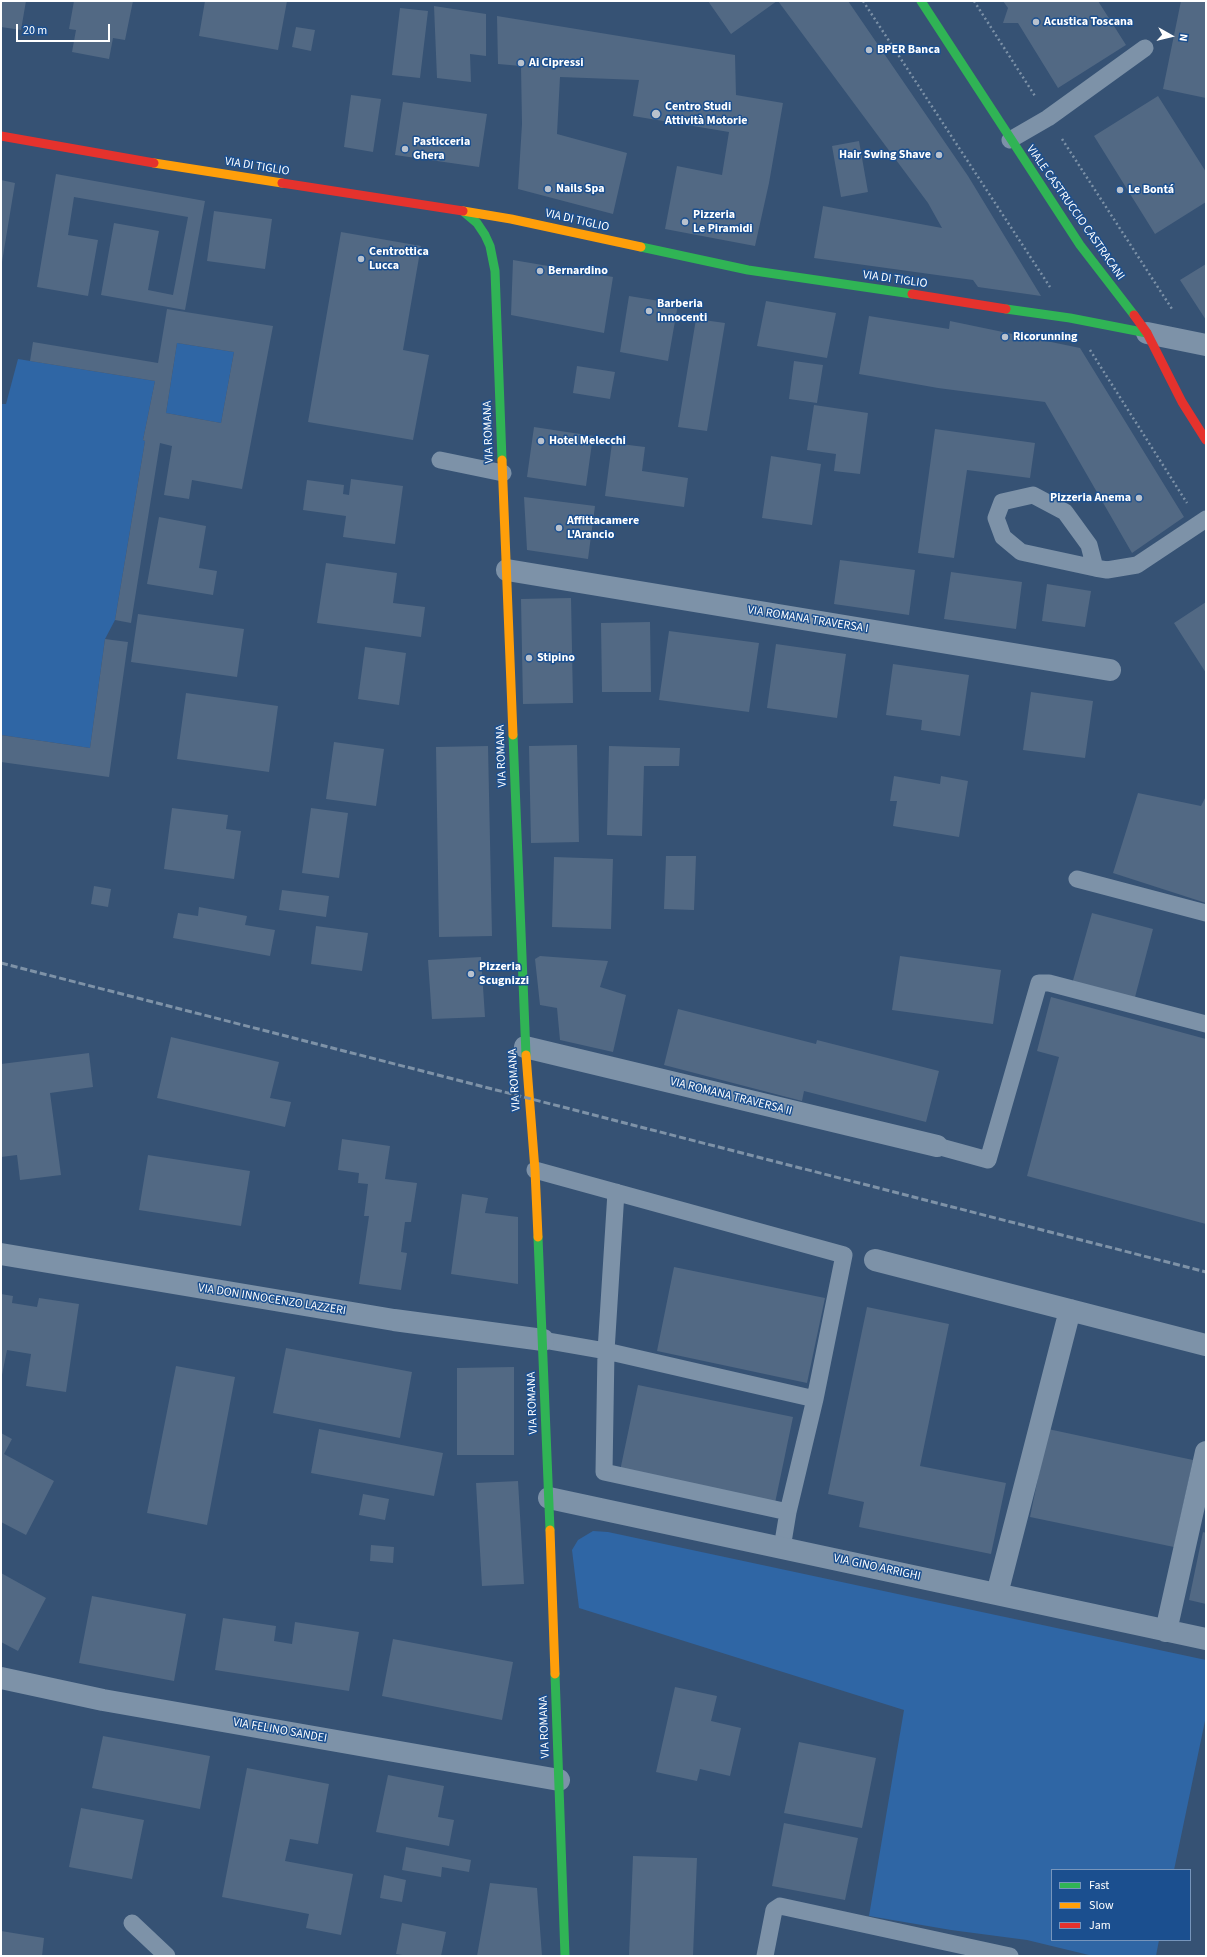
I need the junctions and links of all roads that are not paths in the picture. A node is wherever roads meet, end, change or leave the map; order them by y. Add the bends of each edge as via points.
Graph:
1 (922, 1) edge
2 (1145, 48) dead end
3 (1, 136) edge
4 (1010, 140) junction
5 (464, 212) junction
6 (1147, 333) junction
7 (1200, 345) edge
8 (1206, 440) edge
9 (440, 460) dead end
10 (503, 473) junction
11 (1203, 521) edge
12 (1095, 568) junction
13 (507, 570) junction
14 (1110, 670) dead end
15 (1077, 879) dead end
16 (1206, 913) edge
17 (1206, 1024) edge
18 (525, 1047) junction
19 (936, 1146) joint
20 (535, 1170) junction
21 (616, 1192) junction
22 (1, 1254) edge
23 (875, 1260) dead end
24 (1070, 1310) junction
25 (543, 1340) junction
26 (1206, 1345) edge
27 (606, 1351) junction
28 (815, 1398) junction
29 (1206, 1452) edge
30 (548, 1498) junction
31 (788, 1512) junction
32 (782, 1548) junction
33 (997, 1594) junction
34 (1166, 1631) junction
35 (1206, 1639) edge
36 (1, 1678) edge
37 (559, 1780) junction
38 (132, 1923) dead end
39 (167, 1956) edge
40 (565, 1956) edge
41 (765, 1956) edge
42 (1010, 1956) edge

1 - 4 main road, VIALE CASTRUCCIO CASTRACANI
2 - 4 lane via 1048,118
3 - 5 main road, VIA DI TIGLIO
4 - 6 main road, VIALE CASTRUCCIO CASTRACANI via 1080,245
5 - 6 main road, VIA DI TIGLIO via 511,219 748,270 1070,318
5 - 10 main road, VIA ROMANA via 486,235 493,256
6 - 7 street
6 - 8 main road, VIALE CASTRUCCIO CASTRACANI via 1182,402
9 - 10 lane
10 - 13 main road, VIA ROMANA
11 - 12 lane via 1137,566 1106,570
12 - 12 lane via 1021,552 1003,537 996,518 1002,502 1033,495 1065,512 1089,546
13 - 14 street, VIA ROMANA TRAVERSA I
13 - 18 main road, VIA ROMANA
15 - 16 lane
17 - 19 lane via 1049,983 1040,983 988,1160
18 - 19 street, VIA ROMANA TRAVERSA II
18 - 20 main road, VIA ROMANA
20 - 21 lane
20 - 25 main road, VIA ROMANA
21 - 27 lane
21 - 28 lane via 844,1255
22 - 25 street, VIA DON INNOCENZO LAZZERI via 394,1320
23 - 24 street
24 - 26 street
24 - 33 street
25 - 27 lane
25 - 30 main road, VIA ROMANA
27 - 28 lane
27 - 31 lane via 604,1472
28 - 31 lane
29 - 34 street
30 - 32 street, VIA GINO ARRIGHI
30 - 37 main road, VIA ROMANA
31 - 32 lane
32 - 33 street, VIA GINO ARRIGHI
33 - 34 street, VIA GINO ARRIGHI
34 - 35 street, VIA GINO ARRIGHI
36 - 37 street, VIA FELINO SANDEI via 103,1700
37 - 40 main road, VIA ROMANA
38 - 39 lane
41 - 42 lane via 774,1910 780,1906

